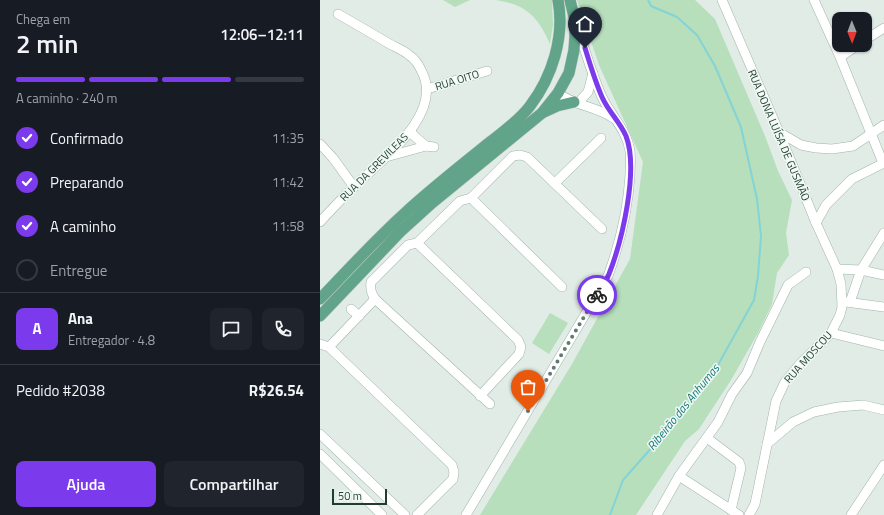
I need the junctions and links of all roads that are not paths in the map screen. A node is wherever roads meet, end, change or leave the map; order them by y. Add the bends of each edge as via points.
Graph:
1 (558, 0) edge
2 (570, 0) edge
3 (722, 0) edge
4 (814, 0) edge
5 (338, 14) dead end
6 (575, 21) junction
7 (884, 28) edge
8 (872, 36) edge
9 (848, 52) edge
10 (840, 57) junction
11 (487, 71) dead end
12 (550, 72) junction
13 (594, 72) junction
14 (427, 89) junction
15 (558, 93) junction
16 (576, 103) junction
17 (542, 113) junction
18 (618, 121) junction
19 (884, 124) edge
20 (411, 130) junction
21 (779, 132) junction
22 (872, 133) junction
23 (600, 138) dead end
24 (320, 144) edge
25 (386, 157) junction
26 (884, 163) edge
27 (555, 183) junction
28 (354, 187) junction
29 (471, 198) junction
30 (320, 222) edge
31 (816, 223) junction
32 (602, 229) dead end
33 (884, 233) edge
34 (417, 243) junction
35 (837, 269) junction
36 (862, 270) junction
37 (806, 272) dead end
38 (884, 275) edge
39 (562, 287) dead end
40 (320, 299) edge
41 (375, 300) junction
42 (884, 307) edge
43 (351, 309) dead end
44 (840, 315) junction
45 (320, 316) edge
46 (359, 316) junction
47 (831, 333) junction
48 (847, 337) junction
49 (324, 346) edge
50 (884, 346) edge
51 (480, 396) junction
52 (490, 404) dead end
53 (884, 410) edge
54 (320, 434) edge
55 (707, 438) junction
56 (768, 444) junction
57 (320, 454) edge
58 (884, 465) edge
59 (679, 476) junction
60 (735, 512) edge
61 (382, 515) edge
62 (405, 515) edge
63 (417, 515) edge
64 (466, 515) edge
65 (657, 515) edge
66 (750, 515) edge
67 (851, 515) edge

1 - 12 main road via 560,22
2 - 6 main road
3 - 21 street, RUA DONA LUÍSA DE GUSMÃO
4 - 10 street
5 - 14 street, RUA DA GREVILEAS via 409,55 419,65
6 - 13 street
6 - 15 main road via 569,73
7 - 8 street
9 - 10 street
10 - 22 street
11 - 14 street, RUA OITO
12 - 15 main road via 549,81
12 - 40 main road via 529,106 512,124 405,213
13 - 16 street via 588,92
13 - 18 street via 602,97
14 - 20 street, RUA DA GREVILEAS via 423,109
15 - 16 street
15 - 17 main road
16 - 17 main road via 557,106
16 - 18 street via 595,108
17 - 45 main road via 400,232
18 - 64 street via 630,151 629,189 616,254 608,276
19 - 22 street
20 - 25 street, RUA DA GREVILEAS
20 - 25 street via 418,141 430,147
21 - 22 street via 800,144 816,148 853,146
21 - 31 street, RUA DONA LUÍSA DE GUSMÃO
22 - 26 street
23 - 27 street
24 - 28 street
25 - 28 street, RUA DA GREVILEAS
26 - 31 street via 848,182 826,205
27 - 29 street via 527,157 513,156
27 - 32 street
28 - 30 street, RUA DA GREVILEAS
29 - 34 street via 460,201
29 - 39 street
31 - 35 street, RUA DONA LUÍSA DE GUSMÃO
33 - 36 street
34 - 41 street via 408,245 371,282 371,294
34 - 51 street via 518,340 521,347 519,354
35 - 36 street
35 - 44 street, RUA MOSCOU via 841,284
36 - 38 street
36 - 42 street via 848,302
37 - 55 street via 788,285 747,373
41 - 46 street
41 - 51 street
43 - 46 street
44 - 47 street, RUA MOSCOU
44 - 48 street
46 - 49 street
47 - 48 street
47 - 56 street, RUA MOSCOU via 785,382 776,401
48 - 50 street
49 - 63 street via 452,465 453,479
51 - 52 street
53 - 56 street via 863,405 814,412 793,422
54 - 62 street
55 - 59 street
55 - 60 street via 739,462 741,468
56 - 66 street, RUA MOSCOU via 756,504
57 - 61 street
58 - 67 street
59 - 60 street
59 - 65 street

